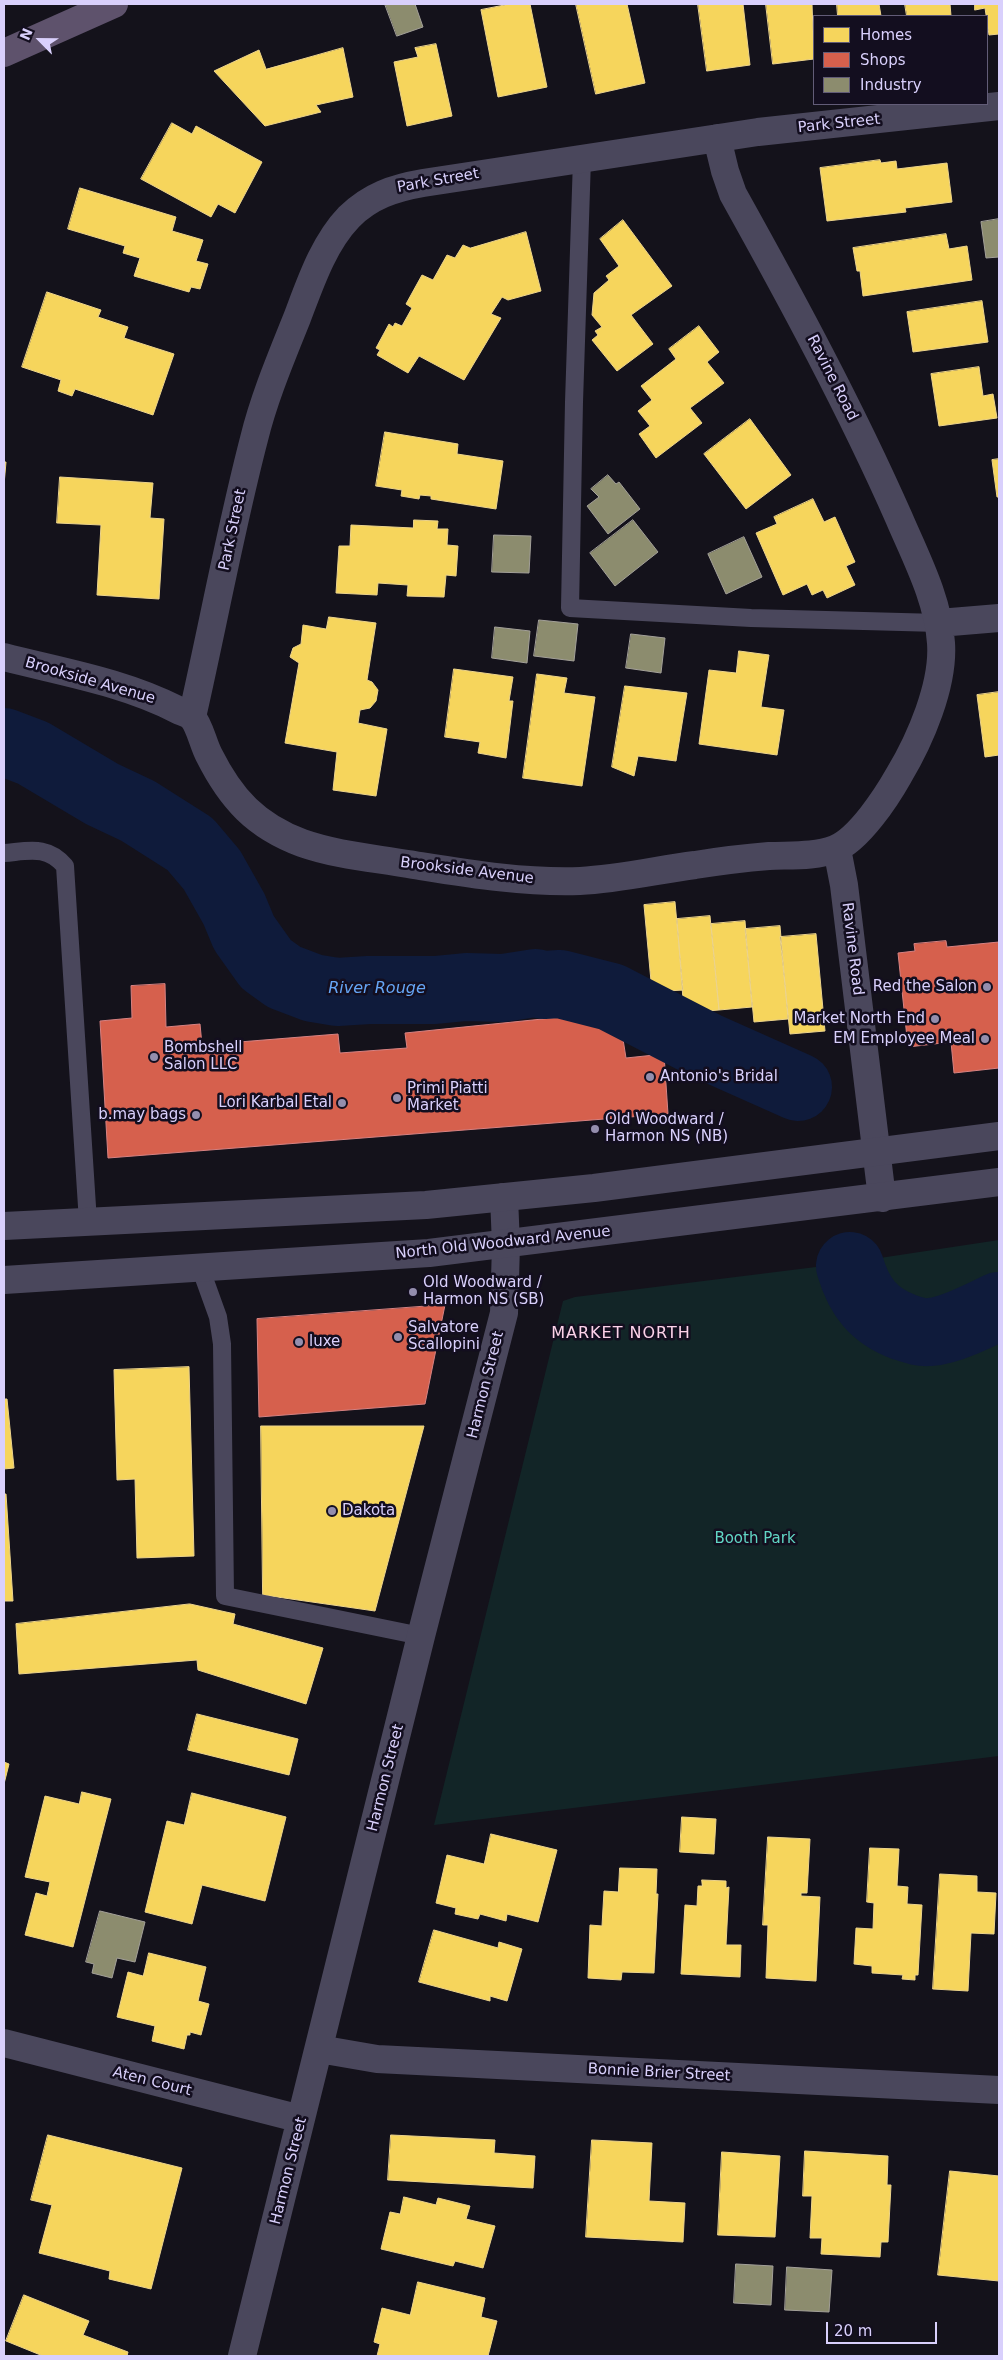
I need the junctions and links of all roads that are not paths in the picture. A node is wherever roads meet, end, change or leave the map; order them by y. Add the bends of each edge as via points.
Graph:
1 (114, 4) edge
2 (4, 54) edge
3 (999, 106) edge
4 (717, 138) junction
5 (582, 159) junction
6 (999, 618) edge
7 (939, 623) junction
8 (4, 656) edge
9 (192, 717) junction
10 (837, 849) junction
11 (4, 853) edge
12 (999, 1136) edge
13 (877, 1153) junction
14 (999, 1182) edge
15 (504, 1197) junction
16 (882, 1198) junction
17 (88, 1222) junction
18 (4, 1226) edge
19 (506, 1245) junction
20 (200, 1267) junction
21 (4, 1280) edge
22 (421, 1636) junction
23 (4, 2044) edge
24 (319, 2049) junction
25 (999, 2090) edge
26 (301, 2119) junction
27 (242, 2356) edge

1 - 2 main road
3 - 4 street, Park Street
4 - 5 street, Park Street
4 - 7 street, Ravine Road via 734,194 814,340 873,460 929,588
5 - 7 lane via 570,608 751,618
5 - 9 street, Park Street via 391,189 367,202 348,218 312,278 254,438
6 - 7 street
7 - 10 street, Brookside Avenue via 942,649 936,686 909,758 890,792 864,826
8 - 9 street, Brookside Avenue via 115,685 160,700
9 - 10 street, Brookside Avenue via 208,754 238,803 256,820 280,834 333,852 490,877 553,881 592,880 732,859 807,855
10 - 13 street, Ravine Road
11 - 17 lane via 45,851 57,856 65,866
12 - 13 street
13 - 15 street
13 - 16 street, Ravine Road
14 - 16 street, North Old Woodward Avenue
15 - 17 street via 426,1205
15 - 19 street, Harmon Street
16 - 19 street, North Old Woodward Avenue
17 - 18 street
19 - 20 street, North Old Woodward Avenue
19 - 22 street, Harmon Street via 504,1313
20 - 21 street, North Old Woodward Avenue
20 - 22 lane via 218,1316 222,1344 225,1596
22 - 24 street, Harmon Street
23 - 26 street, Aten Court
24 - 25 street, Bonnie Brier Street via 387,2060
24 - 26 street, Harmon Street
26 - 27 street, Harmon Street

